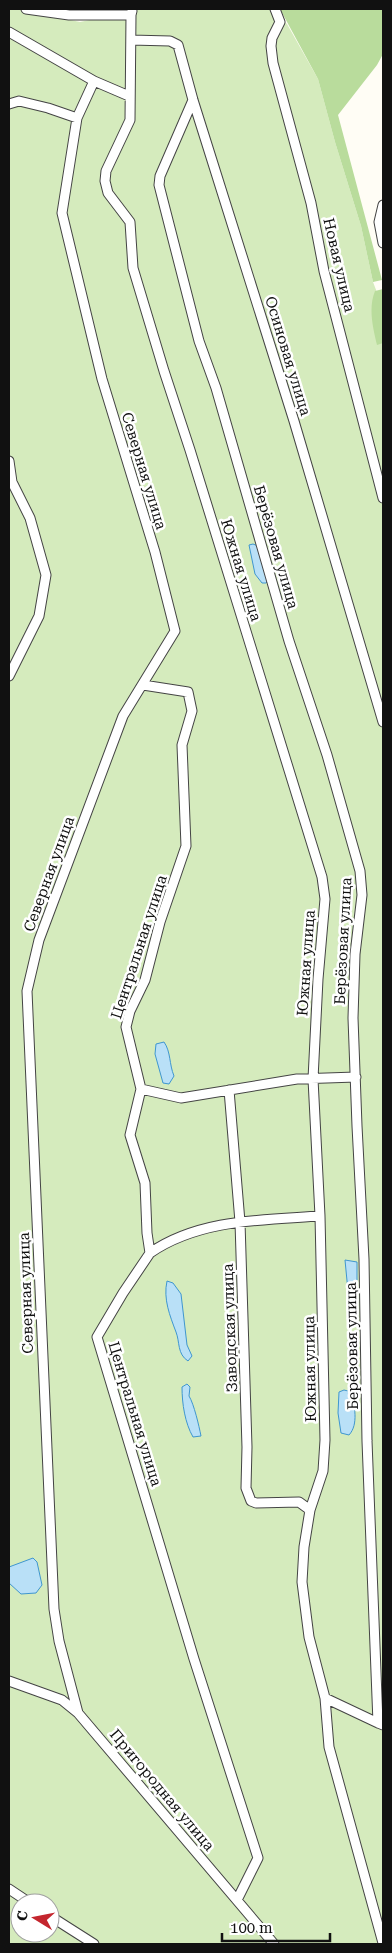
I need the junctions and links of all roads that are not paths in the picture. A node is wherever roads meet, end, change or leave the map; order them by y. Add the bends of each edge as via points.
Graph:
1 (26, 9) edge
2 (275, 9) edge
3 (132, 12) edge
4 (9, 32) edge
5 (131, 40) junction
6 (94, 81) junction
7 (129, 96) junction
8 (193, 100) junction
9 (9, 104) edge
10 (77, 118) junction
11 (383, 205) edge
12 (383, 243) edge
13 (9, 461) edge
14 (383, 498) edge
15 (9, 676) edge
16 (143, 685) junction
17 (383, 722) edge
18 (356, 1077) junction
19 (313, 1079) junction
20 (141, 1089) junction
21 (229, 1090) junction
22 (320, 1216) junction
23 (240, 1222) junction
24 (150, 1253) junction
25 (310, 1510) junction
26 (9, 1681) edge
27 (325, 1698) junction
28 (78, 1713) junction
29 (381, 1724) edge
30 (237, 1900) junction
31 (60, 1922) edge
32 (383, 1943) edge
33 (94, 1944) edge
34 (274, 1944) edge

1 - 3 street via 69,15
2 - 14 street, Новая улица via 280,22 272,38 273,63 311,203 324,271
3 - 5 street, Южная улица
4 - 6 street
5 - 7 street, Южная улица
5 - 8 street, Осиновая улица via 170,40 178,45
6 - 7 street
6 - 10 street, Северная улица
7 - 19 street, Южная улица via 130,120 106,171 105,181 108,193 130,222 134,268 158,352 322,877 325,899
8 - 17 street, Осиновая улица via 294,421
8 - 18 street, Берёзовая улица via 160,176 160,185 199,341 216,388 360,871 362,895 355,954 353,1018
9 - 10 street via 19,100
10 - 16 street, Северная улица via 62,213 102,379 155,552 175,631
11 - 12 street via 379,222
13 - 15 street via 12,482 30,518 46,575 40,616
16 - 20 street, Центральная улица via 188,692 192,711 182,745 186,846 160,922 145,980 130,1011 126,1028
16 - 28 street, Северная улица via 123,716 106,758 39,940 27,991 54,1609
18 - 19 street
18 - 29 street, Берёзовая улица via 367,1441
19 - 21 street
19 - 22 street, Южная улица
20 - 21 street via 181,1098
20 - 24 street, Центральная улица via 130,1136 145,1183
21 - 23 street, Заводская улица
22 - 23 street
22 - 25 street, Южная улица via 325,1440 323,1471
23 - 24 street via 192,1232
23 - 25 street, Заводская улица via 246,1488 251,1501 256,1503 299,1502
24 - 30 street, Центральная улица via 97,1337 258,1858
25 - 27 street, Южная улица via 302,1582 308,1637
26 - 28 street, Пригородная улица via 62,1700
27 - 29 street
27 - 32 street, Южная улица via 329,1746
28 - 30 street, Пригородная улица
30 - 34 street, Пригородная улица
31 - 33 street

